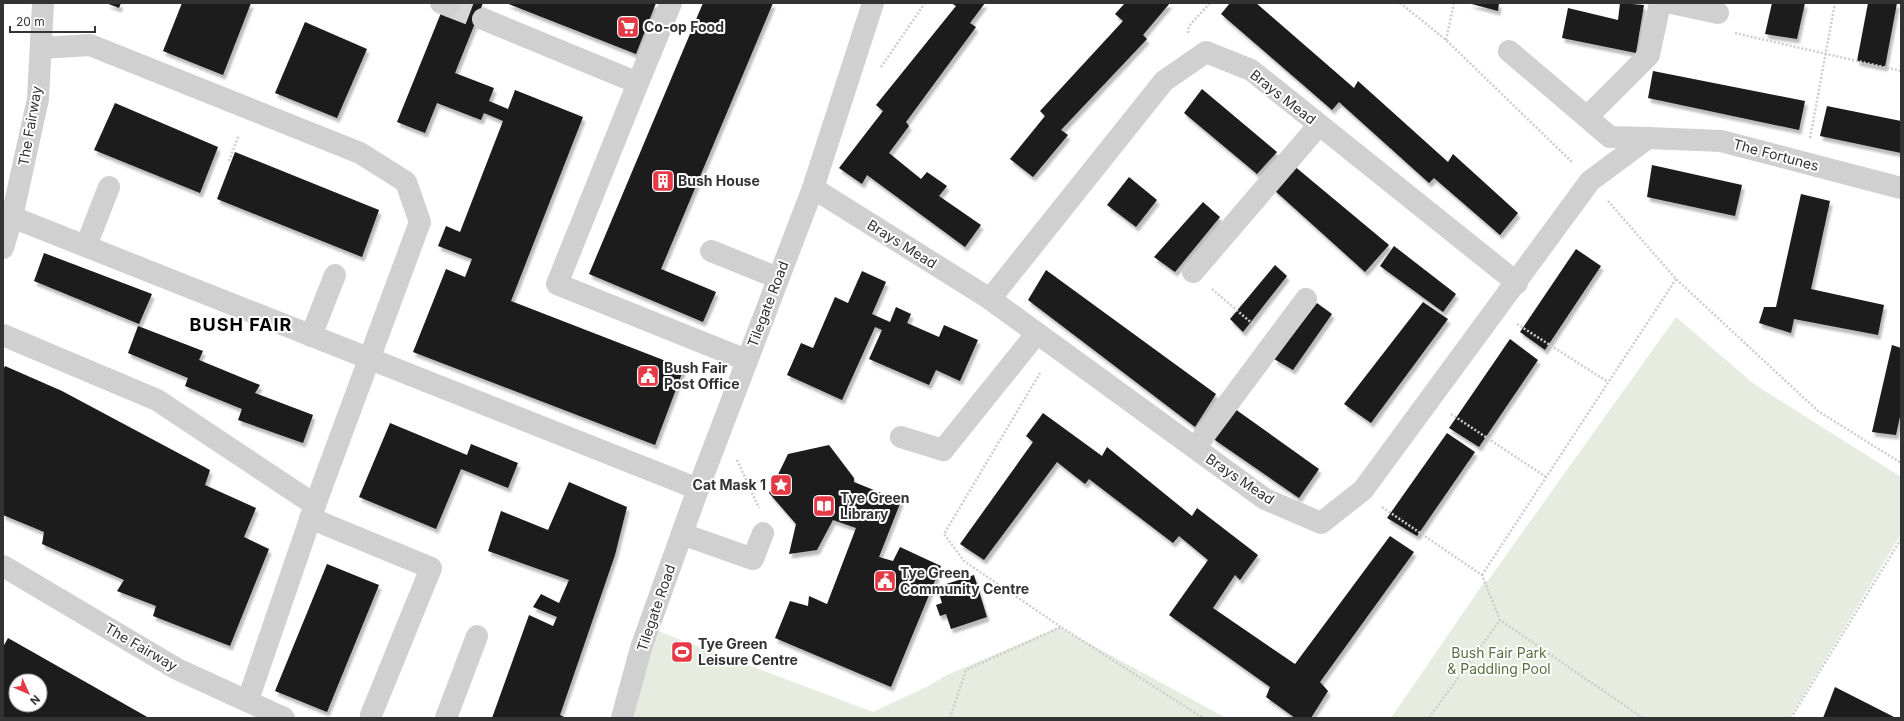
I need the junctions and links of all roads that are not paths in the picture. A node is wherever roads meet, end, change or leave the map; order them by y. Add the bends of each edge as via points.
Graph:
1 (43, 3) edge
2 (671, 3) edge
3 (872, 3) edge
4 (1660, 3) edge
5 (1671, 3) edge
6 (1718, 12) road end
7 (483, 19) tunnel mouth
8 (41, 48) junction
9 (1509, 51) dead end
10 (638, 83) junction
11 (1587, 117) junction
12 (1320, 126) junction
13 (1648, 138) junction
14 (109, 187) dead end
15 (813, 188) junction
16 (1901, 188) edge
17 (12, 217) junction
18 (86, 246) junction
19 (3, 248) edge
20 (711, 251) dead end
21 (1193, 272) road end
22 (335, 275) dead end
23 (778, 278) junction
24 (1517, 283) junction
25 (990, 299) junction
26 (1306, 299) dead end
27 (1037, 333) junction
28 (3, 335) edge
29 (311, 336) junction
30 (369, 359) junction
31 (746, 360) junction
32 (901, 437) dead end
33 (1195, 448) junction
34 (698, 490) junction
35 (312, 512) junction
36 (764, 532) road end
37 (682, 534) junction
38 (3, 566) edge
39 (477, 636) dead end
40 (248, 700) junction
41 (371, 715) dead end
42 (284, 718) edge
43 (446, 718) edge
44 (622, 718) edge

1 - 8 street, The Fairway
2 - 10 street
3 - 15 street, Tilegate Road
4 - 11 street via 1649,55
5 - 6 street
7 - 10 street
8 - 17 street, The Fairway via 38,99
8 - 30 street via 90,45 360,154 406,182 420,222
9 - 11 street, The Fortunes
10 - 31 street via 557,284
11 - 13 street, The Fortunes via 1610,137
12 - 21 street
12 - 24 street, Brays Mead
12 - 25 street, Brays Mead via 1250,70 1206,52 1164,81
13 - 16 street, The Fortunes via 1721,141
13 - 24 street, Brays Mead via 1590,181
14 - 18 street
15 - 23 street, Tilegate Road
15 - 25 street, Brays Mead
17 - 18 street
17 - 19 street, The Fairway
18 - 29 street
20 - 23 street
22 - 29 street
23 - 31 street, Tilegate Road
24 - 33 street, Brays Mead via 1360,492 1321,523 1265,499
25 - 27 street, Brays Mead
26 - 33 street
27 - 32 street via 943,450
27 - 33 street, Brays Mead
28 - 35 street via 157,400
29 - 30 street
30 - 34 street
30 - 35 street
31 - 34 street, Tilegate Road
34 - 37 street, Tilegate Road
35 - 40 street
35 - 41 street via 431,568
36 - 37 street via 753,559
37 - 44 street, Tilegate Road via 641,648
38 - 40 street, The Fairway via 177,669
39 - 43 street
40 - 42 street, The Fairway

